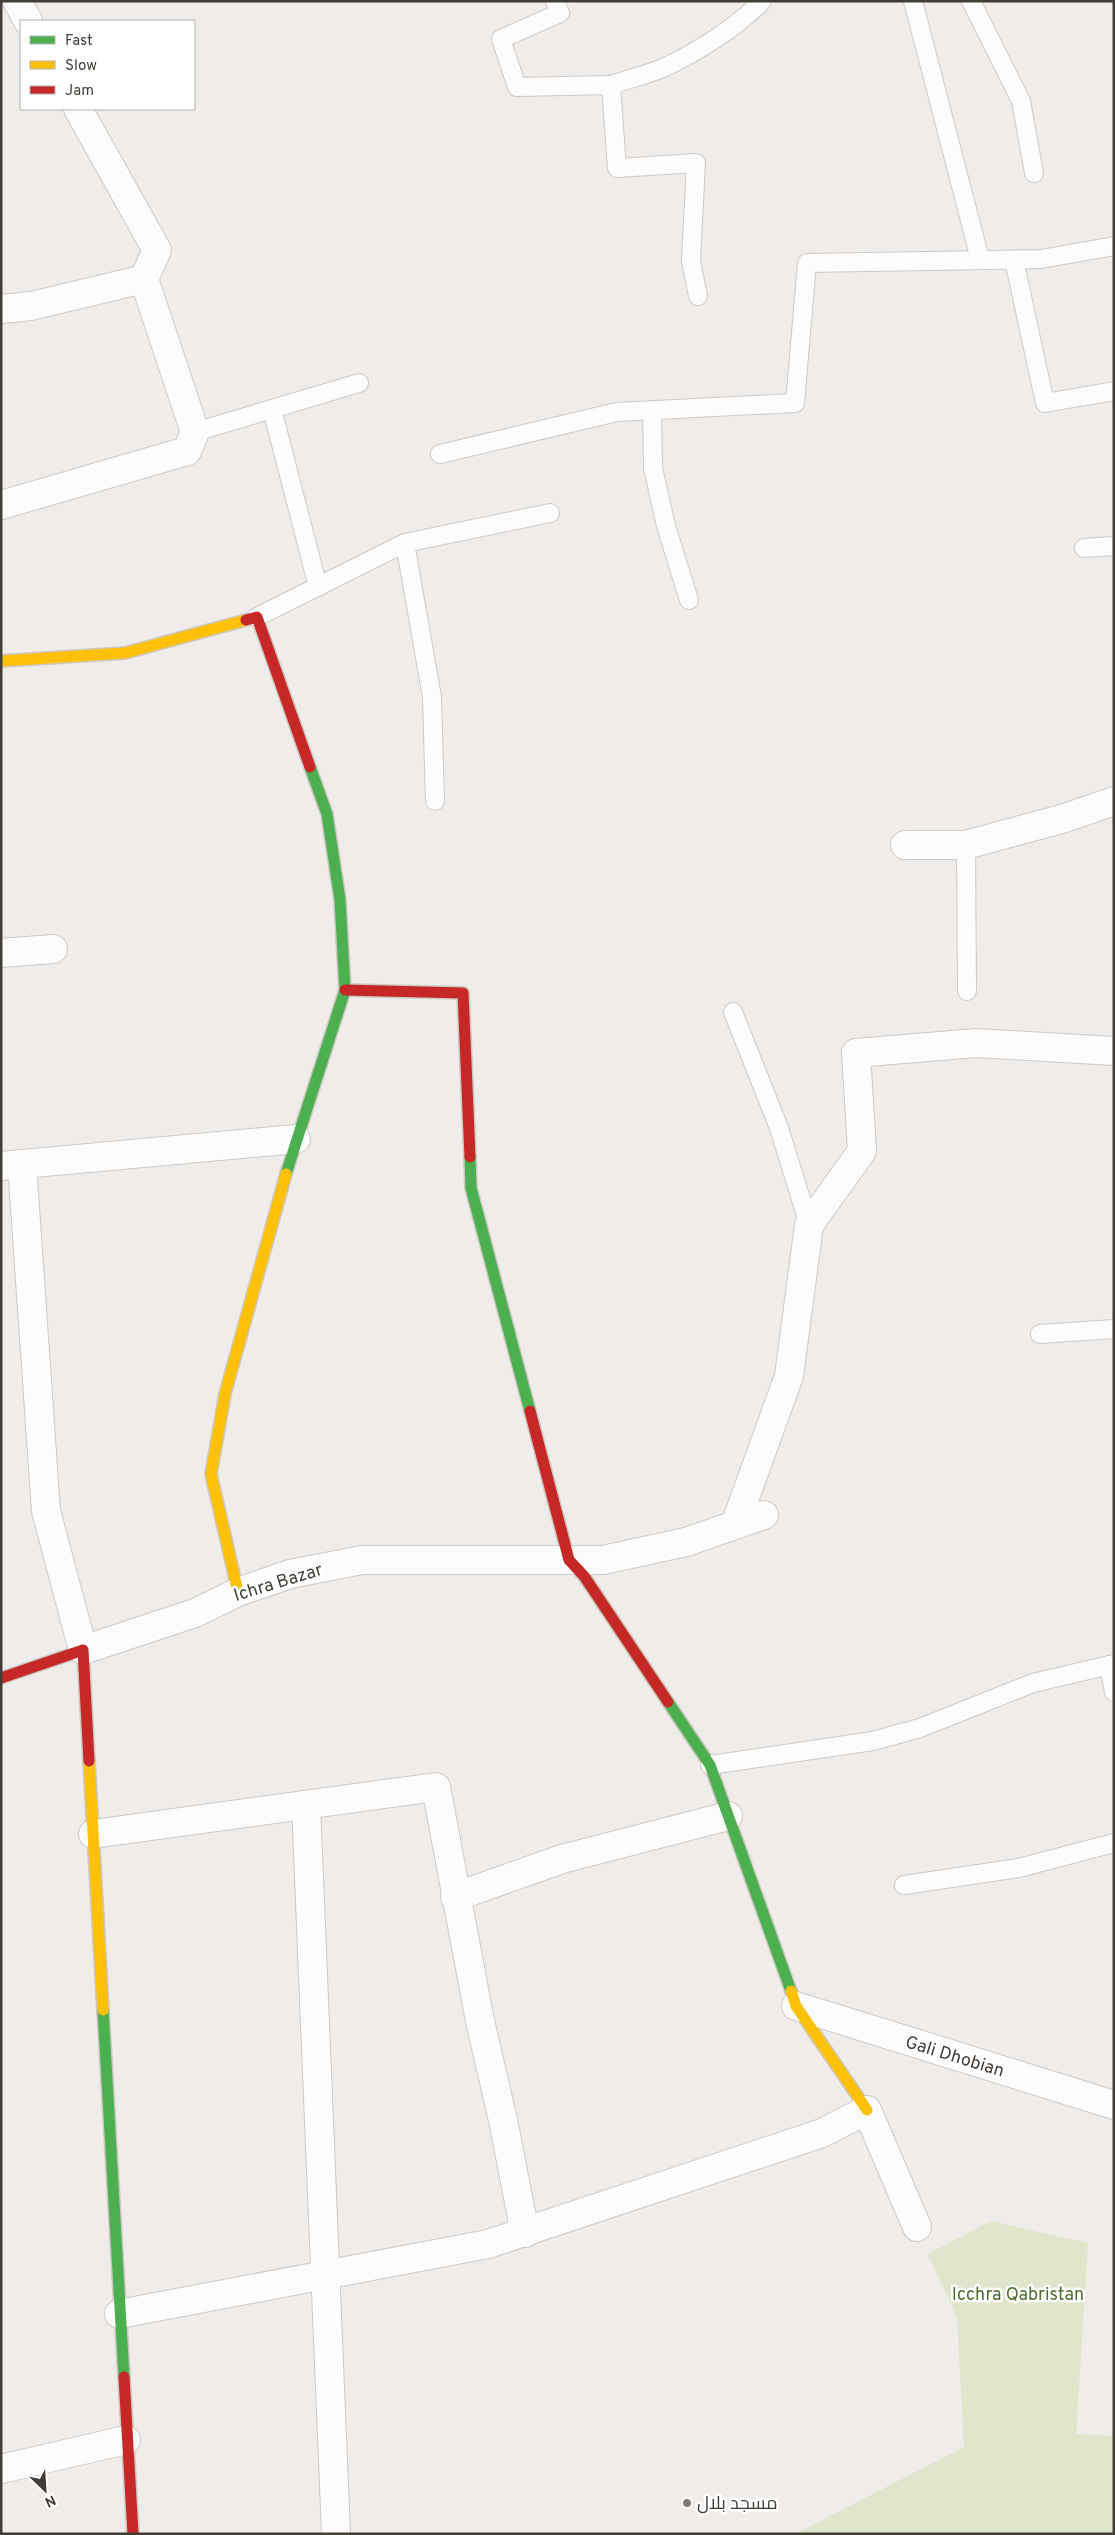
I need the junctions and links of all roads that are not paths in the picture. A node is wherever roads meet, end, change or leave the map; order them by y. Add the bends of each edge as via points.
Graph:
1 (17, 1) edge
2 (555, 1) edge
3 (762, 1) edge
4 (913, 1) edge
5 (971, 1) edge
6 (27, 20) edge
7 (611, 85) junction
8 (79, 110) edge
9 (1034, 173) dead end
10 (1114, 246) edge
11 (980, 259) junction
12 (1014, 260) junction
13 (144, 279) junction
14 (698, 296) dead end
15 (1, 309) edge
16 (359, 382) dead end
17 (1114, 391) edge
18 (272, 409) junction
19 (652, 410) junction
20 (195, 432) junction
21 (440, 454) dead end
22 (1, 505) edge
23 (550, 513) dead end
24 (405, 543) junction
25 (1114, 546) edge
26 (1084, 548) dead end
27 (318, 586) junction
28 (688, 600) dead end
29 (258, 617) junction
30 (1, 661) edge
31 (435, 801) dead end
32 (1114, 801) edge
33 (905, 845) dead end
34 (966, 845) junction
35 (53, 949) dead end
36 (1, 952) edge
37 (345, 990) junction
38 (967, 991) dead end
39 (733, 1012) dead end
40 (1114, 1051) edge
41 (296, 1139) junction
42 (12, 1165) edge
43 (809, 1225) junction
44 (1114, 1329) edge
45 (1040, 1334) dead end
46 (764, 1515) dead end
47 (735, 1525) junction
48 (569, 1560) junction
49 (238, 1592) junction
50 (84, 1650) junction
51 (1111, 1665) edge
52 (1, 1678) edge
53 (1114, 1692) edge
54 (710, 1765) junction
55 (306, 1805) junction
56 (728, 1816) junction
57 (93, 1834) junction
58 (1114, 1843) edge
59 (904, 1885) dead end
60 (455, 1897) junction
61 (796, 2006) junction
62 (1114, 2105) edge
63 (867, 2110) junction
64 (917, 2227) dead end
65 (524, 2233) junction
66 (324, 2275) junction
67 (119, 2314) junction
68 (126, 2440) junction
69 (1, 2469) edge
70 (133, 2534) edge
71 (336, 2534) edge

1 - 6 street
2 - 7 lane via 560,12 501,39 517,87
3 - 7 lane via 750,14 694,51 663,68
4 - 11 lane
5 - 9 lane via 1021,101
7 - 14 lane via 617,168 696,163 691,261
8 - 13 street via 157,250
10 - 12 lane via 1041,259
11 - 12 lane
11 - 19 lane via 807,263 795,403
12 - 17 lane via 1045,403
13 - 15 street via 31,306
13 - 20 street
16 - 18 lane
18 - 20 lane
18 - 27 lane
19 - 21 lane via 616,412
19 - 28 lane via 653,468
20 - 22 street via 187,451
23 - 24 lane
24 - 27 lane
24 - 31 lane via 432,697
25 - 26 lane
27 - 29 lane
29 - 30 street via 125,653
29 - 37 street via 326,814 340,900
32 - 34 street
33 - 34 street
34 - 38 lane
35 - 36 street
37 - 41 street
37 - 48 street via 463,993 470,1188
39 - 43 lane via 779,1128
40 - 43 street via 976,1043 856,1053 862,1151
41 - 42 street
41 - 49 street via 225,1394 210,1474
42 - 50 street via 46,1512
43 - 47 street via 788,1376
44 - 45 lane
46 - 47 street, Ichra Bazar
47 - 48 street, Ichra Bazar via 686,1542 604,1560
48 - 49 street, Ichra Bazar via 362,1560 290,1574
48 - 54 street via 584,1576
49 - 50 street, Ichra Bazar via 195,1613
50 - 52 street, Ichra Bazar
50 - 57 street
51 - 53 lane
51 - 54 lane via 1033,1682 920,1728 874,1741
54 - 56 street
55 - 57 street
55 - 60 street via 436,1787
55 - 66 street
56 - 60 street via 562,1859
56 - 61 street
57 - 67 street
58 - 59 lane via 1019,1868
60 - 65 street
61 - 62 street, Gali Dhobian
61 - 63 street
63 - 64 street
63 - 65 street via 822,2133
65 - 66 street via 488,2244
66 - 67 street
66 - 71 street
67 - 68 street
68 - 69 street
68 - 70 street

